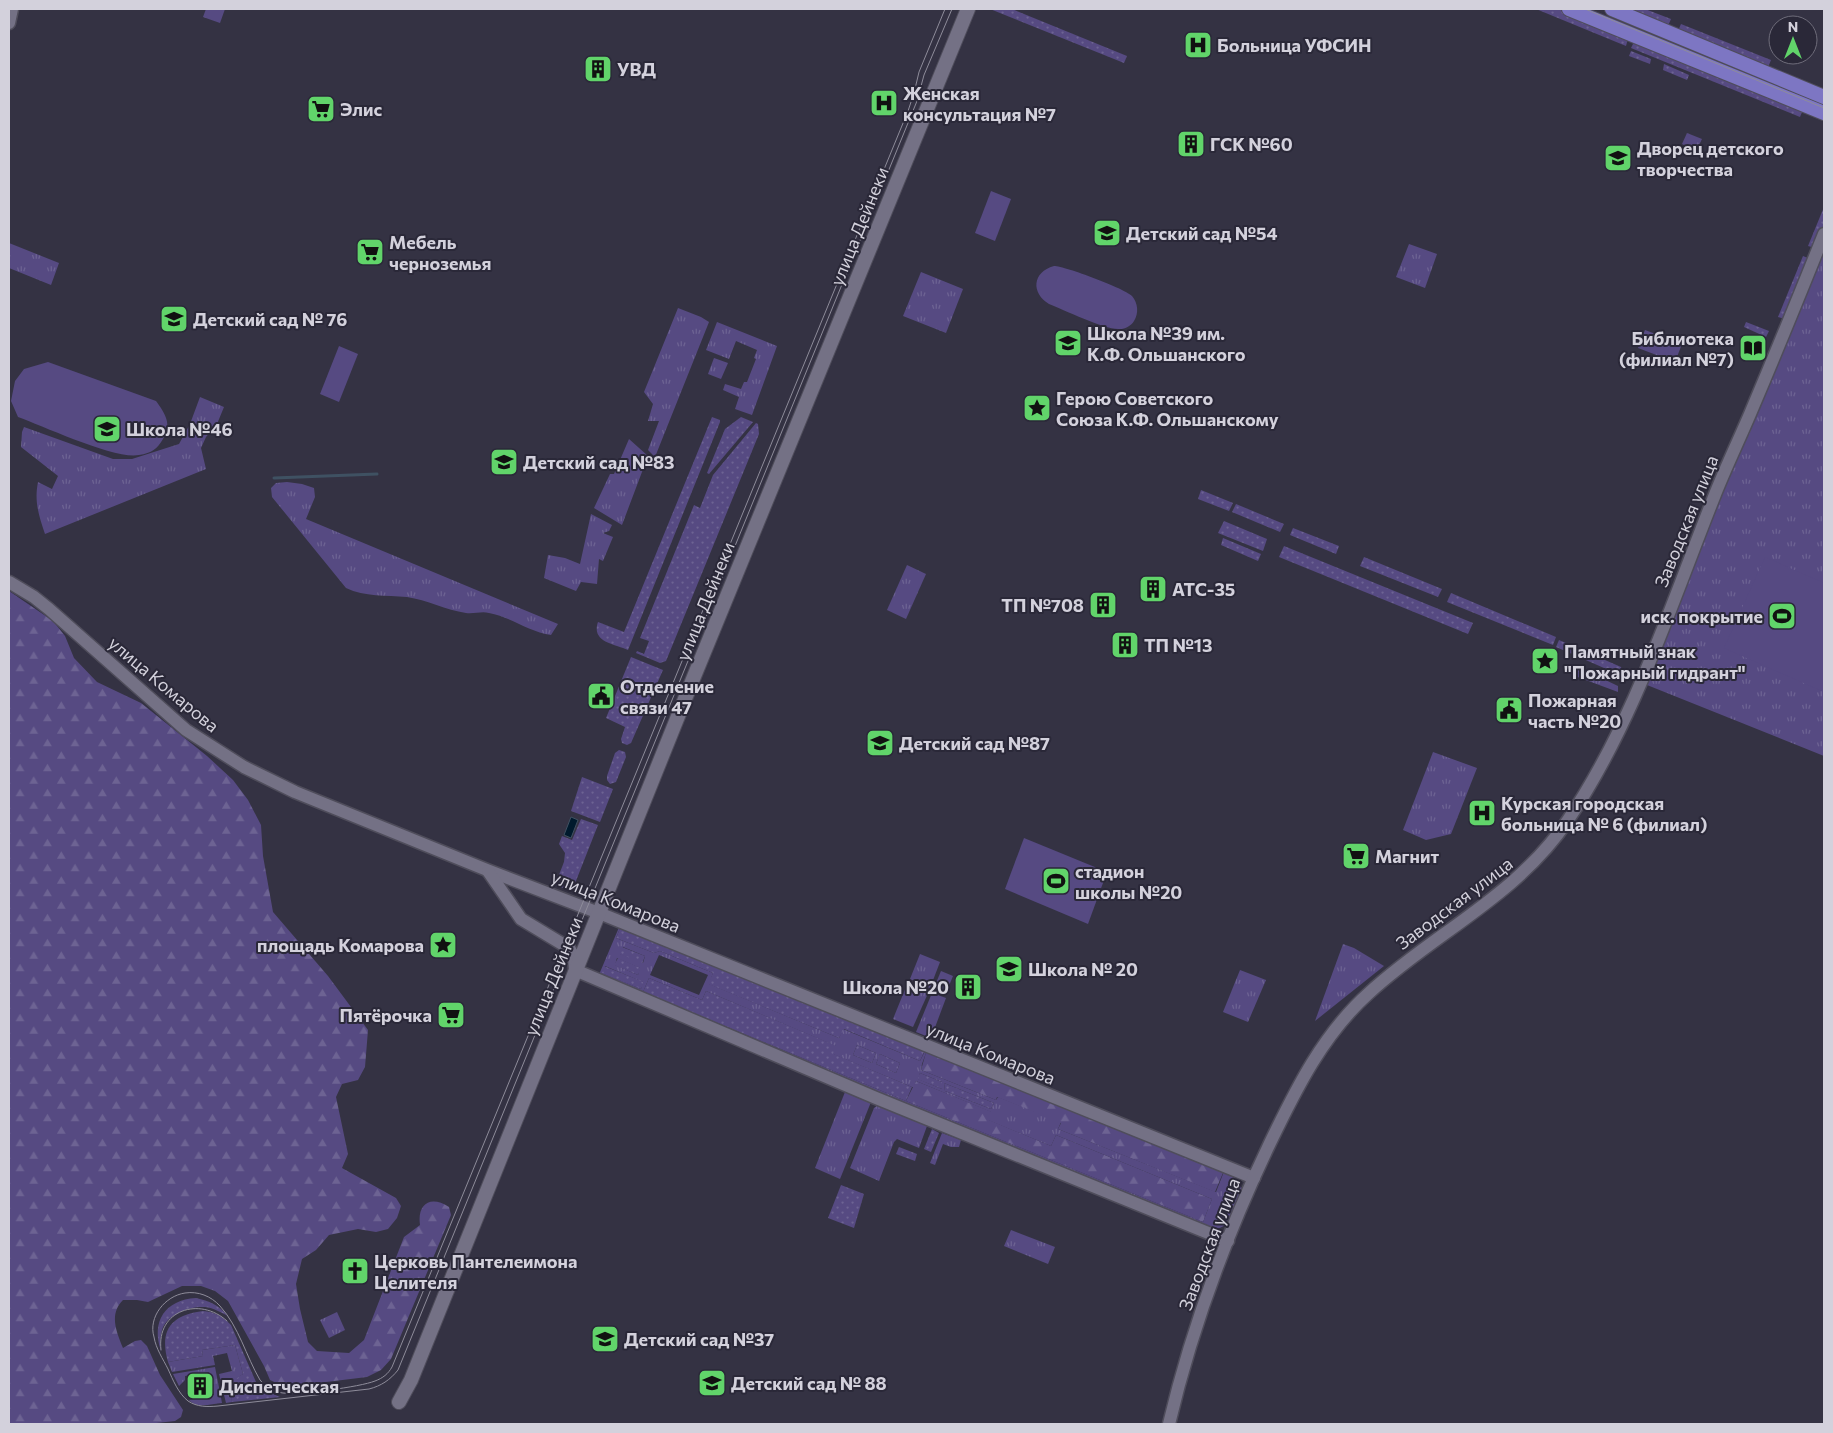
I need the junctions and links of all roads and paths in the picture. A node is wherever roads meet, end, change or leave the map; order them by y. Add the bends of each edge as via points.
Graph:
1 (12, 9) edge
2 (968, 9) edge
3 (1568, 9) edge
4 (1612, 9) edge
5 (9, 23) edge
6 (1824, 96) edge
7 (1824, 113) edge
8 (1824, 234) edge
9 (9, 582) edge
10 (487, 870) junction
11 (600, 913) junction
12 (575, 970) junction
13 (1254, 1178) junction
14 (1228, 1241) junction
15 (400, 1402) dead end
16 (1169, 1424) edge

1 - 5 street
2 - 11 main road, улица Дейнеки
3 - 7 main road
4 - 6 main road
8 - 13 street, Заводская улица via 1639,688 1593,781 1565,825 1519,877 1396,969 1337,1026 1295,1092
9 - 10 street, улица Комарова via 49,609 186,730 221,754 300,794
10 - 11 street, улица Комарова
10 - 12 street via 521,918 570,948
11 - 12 main road, улица Дейнеки
11 - 13 street, улица Комарова
12 - 14 street via 876,1098
12 - 15 main road, улица Дейнеки
13 - 14 street, Заводская улица
14 - 16 street, Заводская улица via 1196,1328

